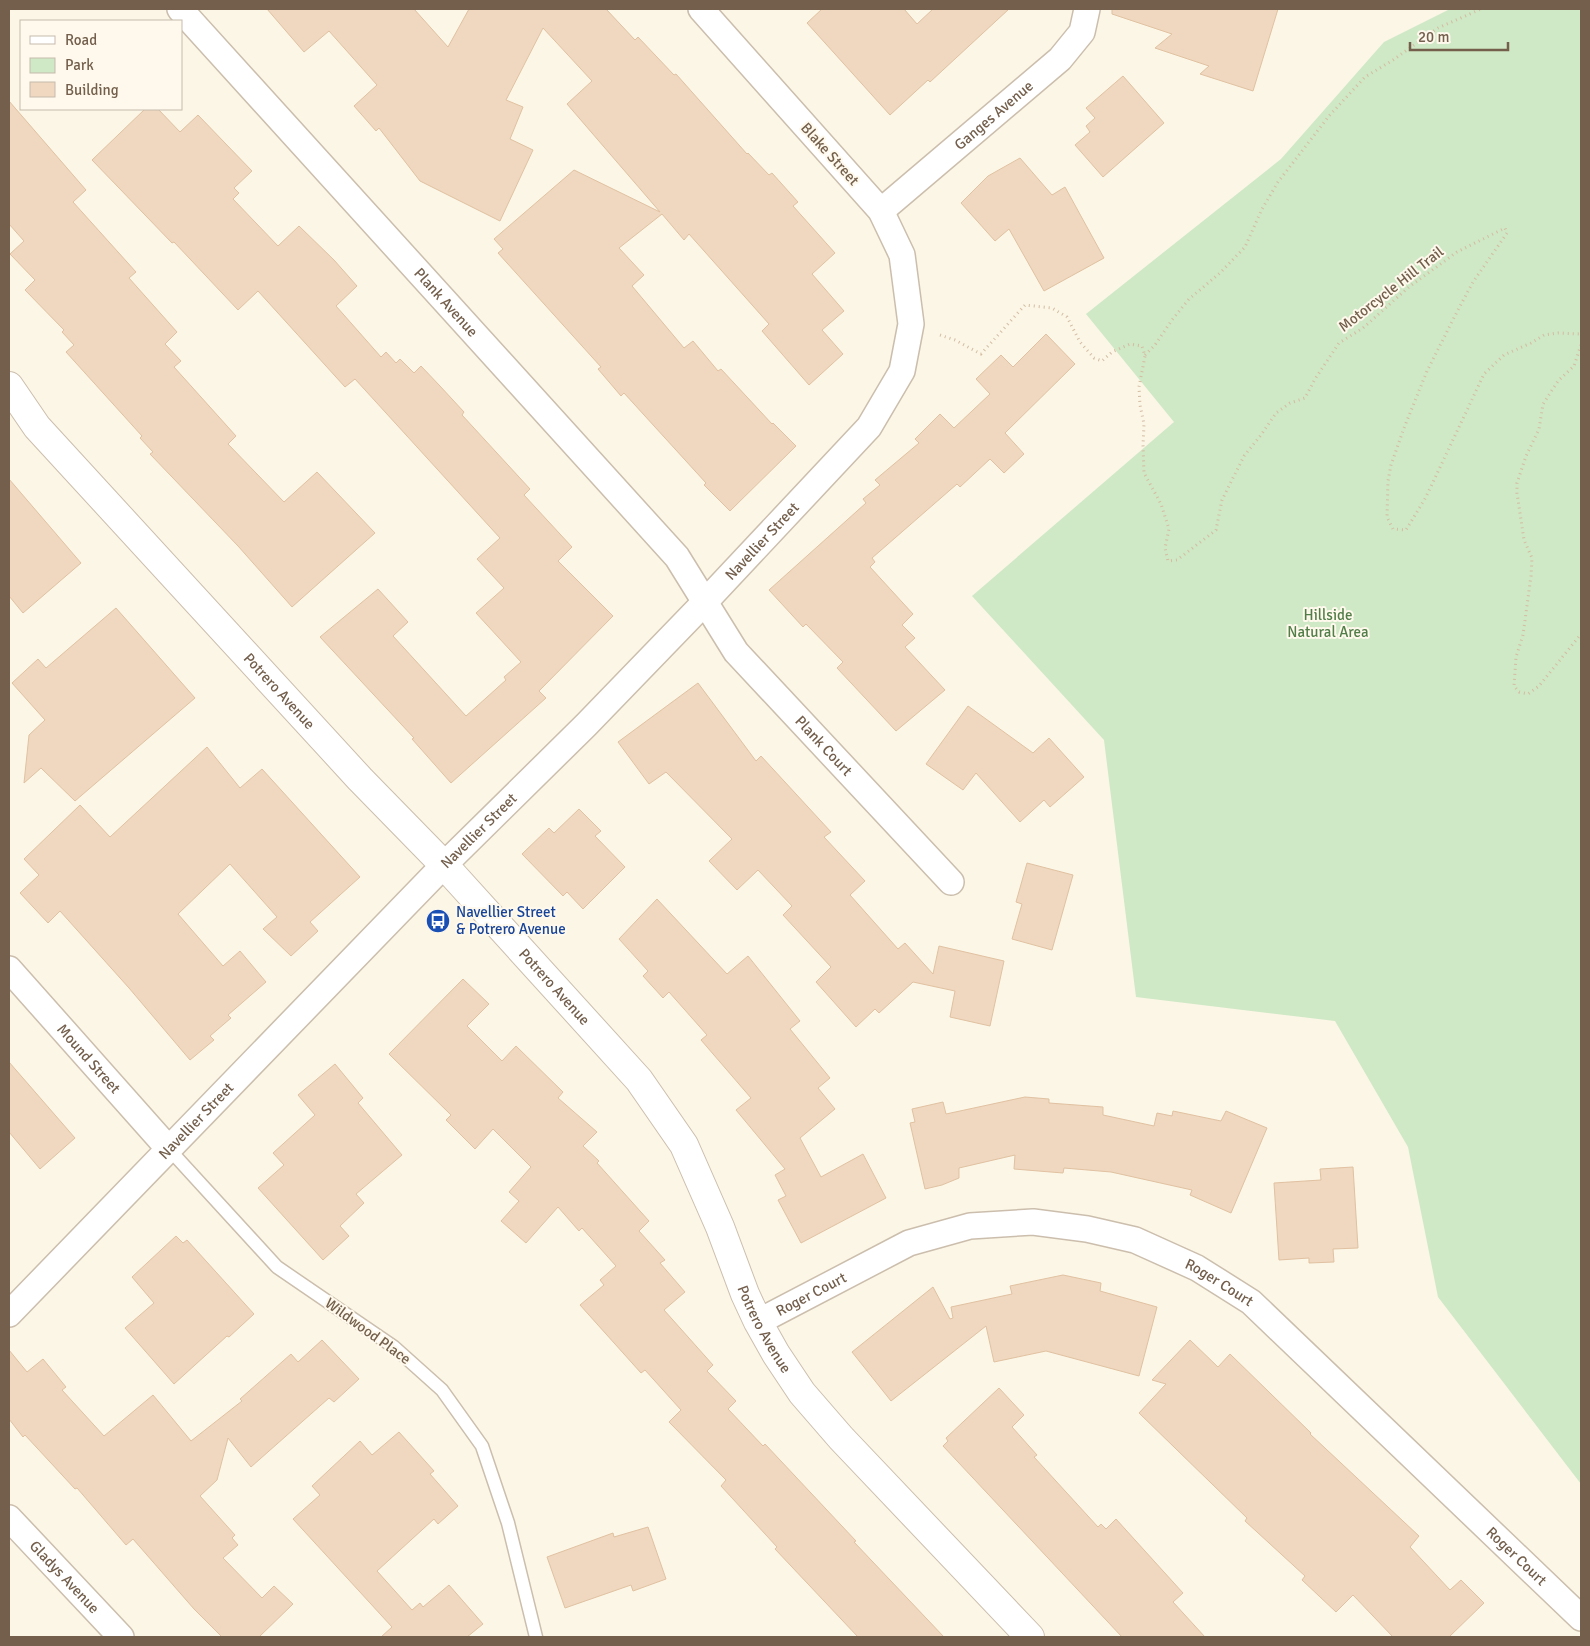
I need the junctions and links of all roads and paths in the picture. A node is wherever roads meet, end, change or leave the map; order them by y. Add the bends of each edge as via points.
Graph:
1 (180, 9) edge
2 (701, 9) edge
3 (1087, 9) edge
4 (1481, 9) edge
5 (881, 210) junction
6 (911, 324) junction
7 (1581, 334) edge
8 (1581, 345) edge
9 (1145, 356) junction
10 (9, 386) edge
11 (704, 603) junction
12 (1581, 634) edge
13 (444, 865) junction
14 (951, 882) dead end
15 (9, 969) edge
16 (168, 1148) junction
17 (9, 1314) edge
18 (758, 1322) junction
19 (9, 1518) edge
20 (1581, 1618) edge
21 (121, 1637) edge
22 (536, 1637) edge
23 (1030, 1637) edge

1 - 11 street, Plank Avenue via 677,557
2 - 5 street, Blake Street
3 - 5 street, Ganges Avenue via 1082,32 1060,59
4 - 9 path via 1438,28 1365,77 1329,116 1278,182 1245,247 1189,299
5 - 6 street, Blake Street via 902,255
6 - 9 path via 955,340 981,354 1025,305 1052,308 1067,317 1080,342 1094,358 1102,361 1112,352 1130,344 1142,346
6 - 11 street, Navellier Street via 902,371 869,427
7 - 9 path, Motorcycle Hill Trail via 1544,335 1504,355 1484,374 1426,497 1406,530 1393,529 1387,517 1388,481 1404,428 1426,371 1473,282 1507,233 1505,228 1457,252 1363,328 1339,343 1305,398 1290,403 1276,414 1244,456 1222,500 1216,530 1177,560 1168,561 1165,548 1169,529 1161,504 1144,474 1144,424 1139,387
8 - 12 path via 1574,366 1558,381 1543,404 1539,429 1517,483 1524,540 1532,558 1523,635 1516,657 1514,686 1519,692 1528,694 1539,686
10 - 13 street, Potrero Avenue via 37,427 360,779
11 - 13 street, Navellier Street
11 - 14 street, Plank Court via 736,652
13 - 16 street, Navellier Street
13 - 18 street, Potrero Avenue via 639,1080 684,1145
15 - 16 street, Mound Street
16 - 17 street, Navellier Street
16 - 22 lane, Wildwood Place via 277,1268 394,1347 442,1390 482,1446 508,1523
18 - 20 street, Roger Court via 909,1243 970,1226 1033,1222 1087,1228 1135,1240 1197,1268 1251,1302
18 - 23 street, Potrero Avenue via 802,1393
19 - 21 street, Gladys Avenue

